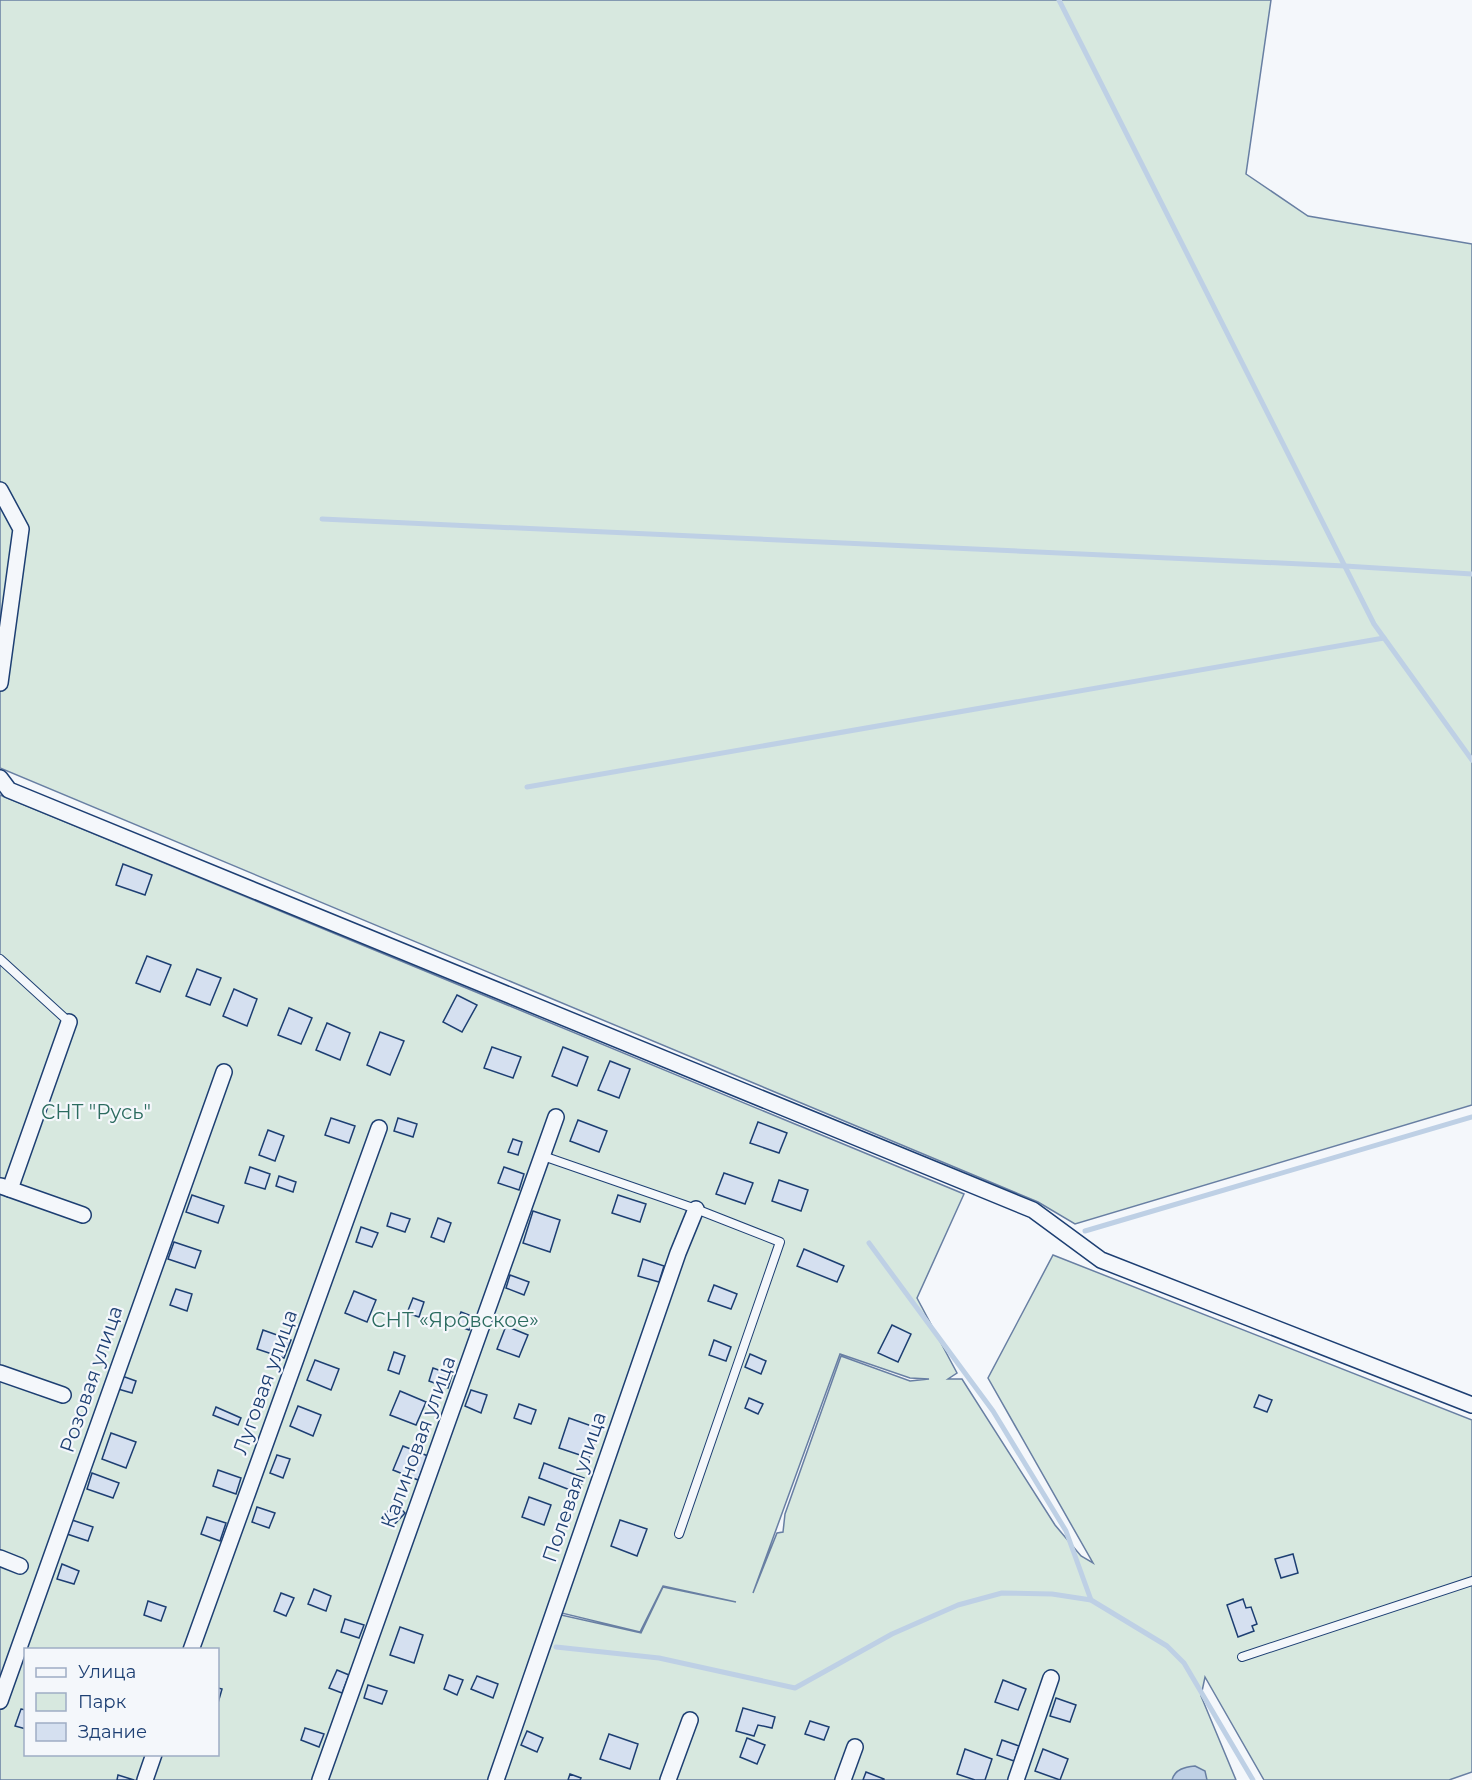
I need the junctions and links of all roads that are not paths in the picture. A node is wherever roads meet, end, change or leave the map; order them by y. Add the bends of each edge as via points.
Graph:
1 (0, 490) edge
2 (0, 683) edge
3 (0, 778) edge
4 (0, 959) edge
5 (69, 1022) joint
6 (224, 1072) dead end
7 (556, 1117) dead end
8 (379, 1128) dead end
9 (543, 1156) junction
10 (5, 1187) edge
11 (696, 1209) junction
12 (83, 1215) dead end
13 (0, 1372) edge
14 (63, 1395) dead end
15 (1472, 1405) edge
16 (679, 1534) dead end
17 (0, 1558) edge
18 (20, 1566) dead end
19 (1472, 1581) edge
20 (193, 1648) edge
21 (1242, 1657) dead end
22 (1051, 1678) dead end
23 (0, 1701) edge
24 (690, 1720) dead end
25 (855, 1747) dead end
26 (154, 1756) edge
27 (145, 1780) edge
28 (320, 1780) edge
29 (495, 1780) edge
30 (668, 1780) edge
31 (843, 1780) edge
32 (1016, 1780) edge

1 - 2 street via 21,529
3 - 15 street via 9,790 1034,1210 1101,1260
4 - 5 lane
5 - 10 street
6 - 23 street, Розовая улица
7 - 9 street, Калиновая улица
8 - 20 street, Луговая улица
9 - 11 lane
9 - 28 street, Калиновая улица
10 - 12 street
11 - 16 lane via 780,1242
11 - 29 street, Полевая улица
13 - 14 street
17 - 18 street
19 - 21 lane
22 - 32 street
24 - 30 street
25 - 31 street
26 - 27 street

